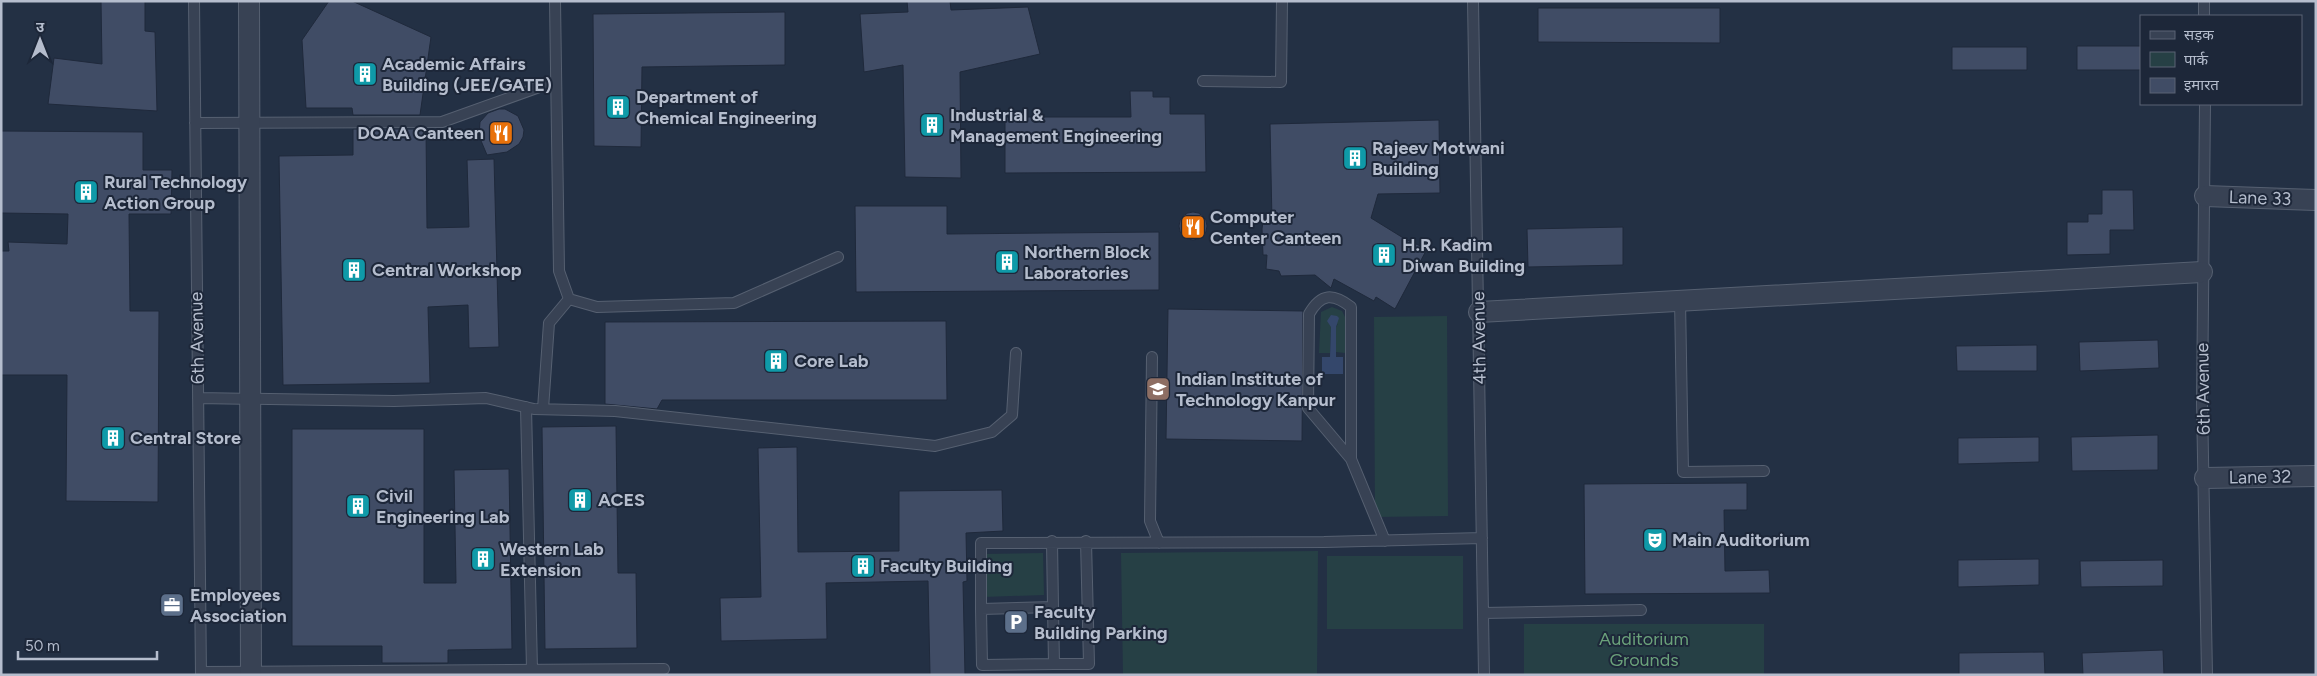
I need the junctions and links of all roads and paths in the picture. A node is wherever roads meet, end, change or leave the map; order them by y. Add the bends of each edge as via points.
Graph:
1 (194, 1) edge
2 (249, 1) edge
3 (555, 1) edge
4 (1282, 1) edge
5 (1473, 1) edge
6 (2204, 1) edge
7 (2204, 15) edge
8 (556, 81) junction
9 (1203, 81) dead end
10 (2205, 105) edge
11 (195, 123) junction
12 (249, 123) junction
13 (2205, 196) junction
14 (2316, 200) edge
15 (838, 257) dead end
16 (2202, 272) junction
17 (569, 299) junction
18 (1680, 300) junction
19 (1479, 312) junction
20 (1016, 353) dead end
21 (1152, 357) dead end
22 (198, 398) junction
23 (251, 399) junction
24 (526, 407) junction
25 (543, 409) junction
26 (1351, 459) junction
27 (1764, 471) dead end
28 (2316, 476) edge
29 (2205, 478) junction
30 (1482, 538) junction
31 (1052, 541) junction
32 (1086, 541) junction
33 (1385, 541) junction
34 (1159, 543) junction
35 (1053, 607) junction
36 (981, 609) junction
37 (1641, 610) dead end
38 (1483, 613) junction
39 (1054, 664) junction
40 (532, 669) junction
41 (664, 669) dead end
42 (250, 673) edge
43 (201, 674) edge
44 (1484, 675) edge
45 (2207, 675) edge

1 - 11 lane, 6th Avenue
2 - 12 street
3 - 8 lane
4 - 9 lane via 1281,82
5 - 19 lane, 4th Avenue
6 - 7 lane
8 - 12 lane via 442,122
8 - 17 lane via 559,271
10 - 13 lane, 6th Avenue
11 - 12 lane
11 - 22 lane, 6th Avenue
12 - 23 street
13 - 14 street, Lane 33
13 - 16 lane, 6th Avenue
15 - 17 lane via 734,303 597,307
16 - 18 street
16 - 29 lane, 6th Avenue
17 - 25 lane via 549,323
18 - 19 street
18 - 27 lane via 1683,472
19 - 30 lane, 4th Avenue
20 - 25 lane via 1012,415 992,432 935,446 615,411
21 - 34 lane via 1150,521
22 - 23 lane
22 - 43 lane, 6th Avenue
23 - 24 lane via 394,401 486,398
23 - 42 street
24 - 25 lane
24 - 40 lane
26 - 26 lane via 1351,307 1339,298 1324,298 1315,302 1309,314 1308,408
26 - 33 lane
28 - 29 street, Lane 32
29 - 45 lane, 6th Avenue
30 - 33 lane
30 - 38 lane, 4th Avenue
31 - 32 lane
31 - 35 lane
31 - 36 lane via 981,543
32 - 34 lane
32 - 39 lane via 1089,664
33 - 34 lane
35 - 36 lane
35 - 39 lane
36 - 39 lane via 982,665
37 - 38 lane
38 - 44 lane, 4th Avenue
40 - 41 lane
40 - 42 lane
42 - 43 lane

